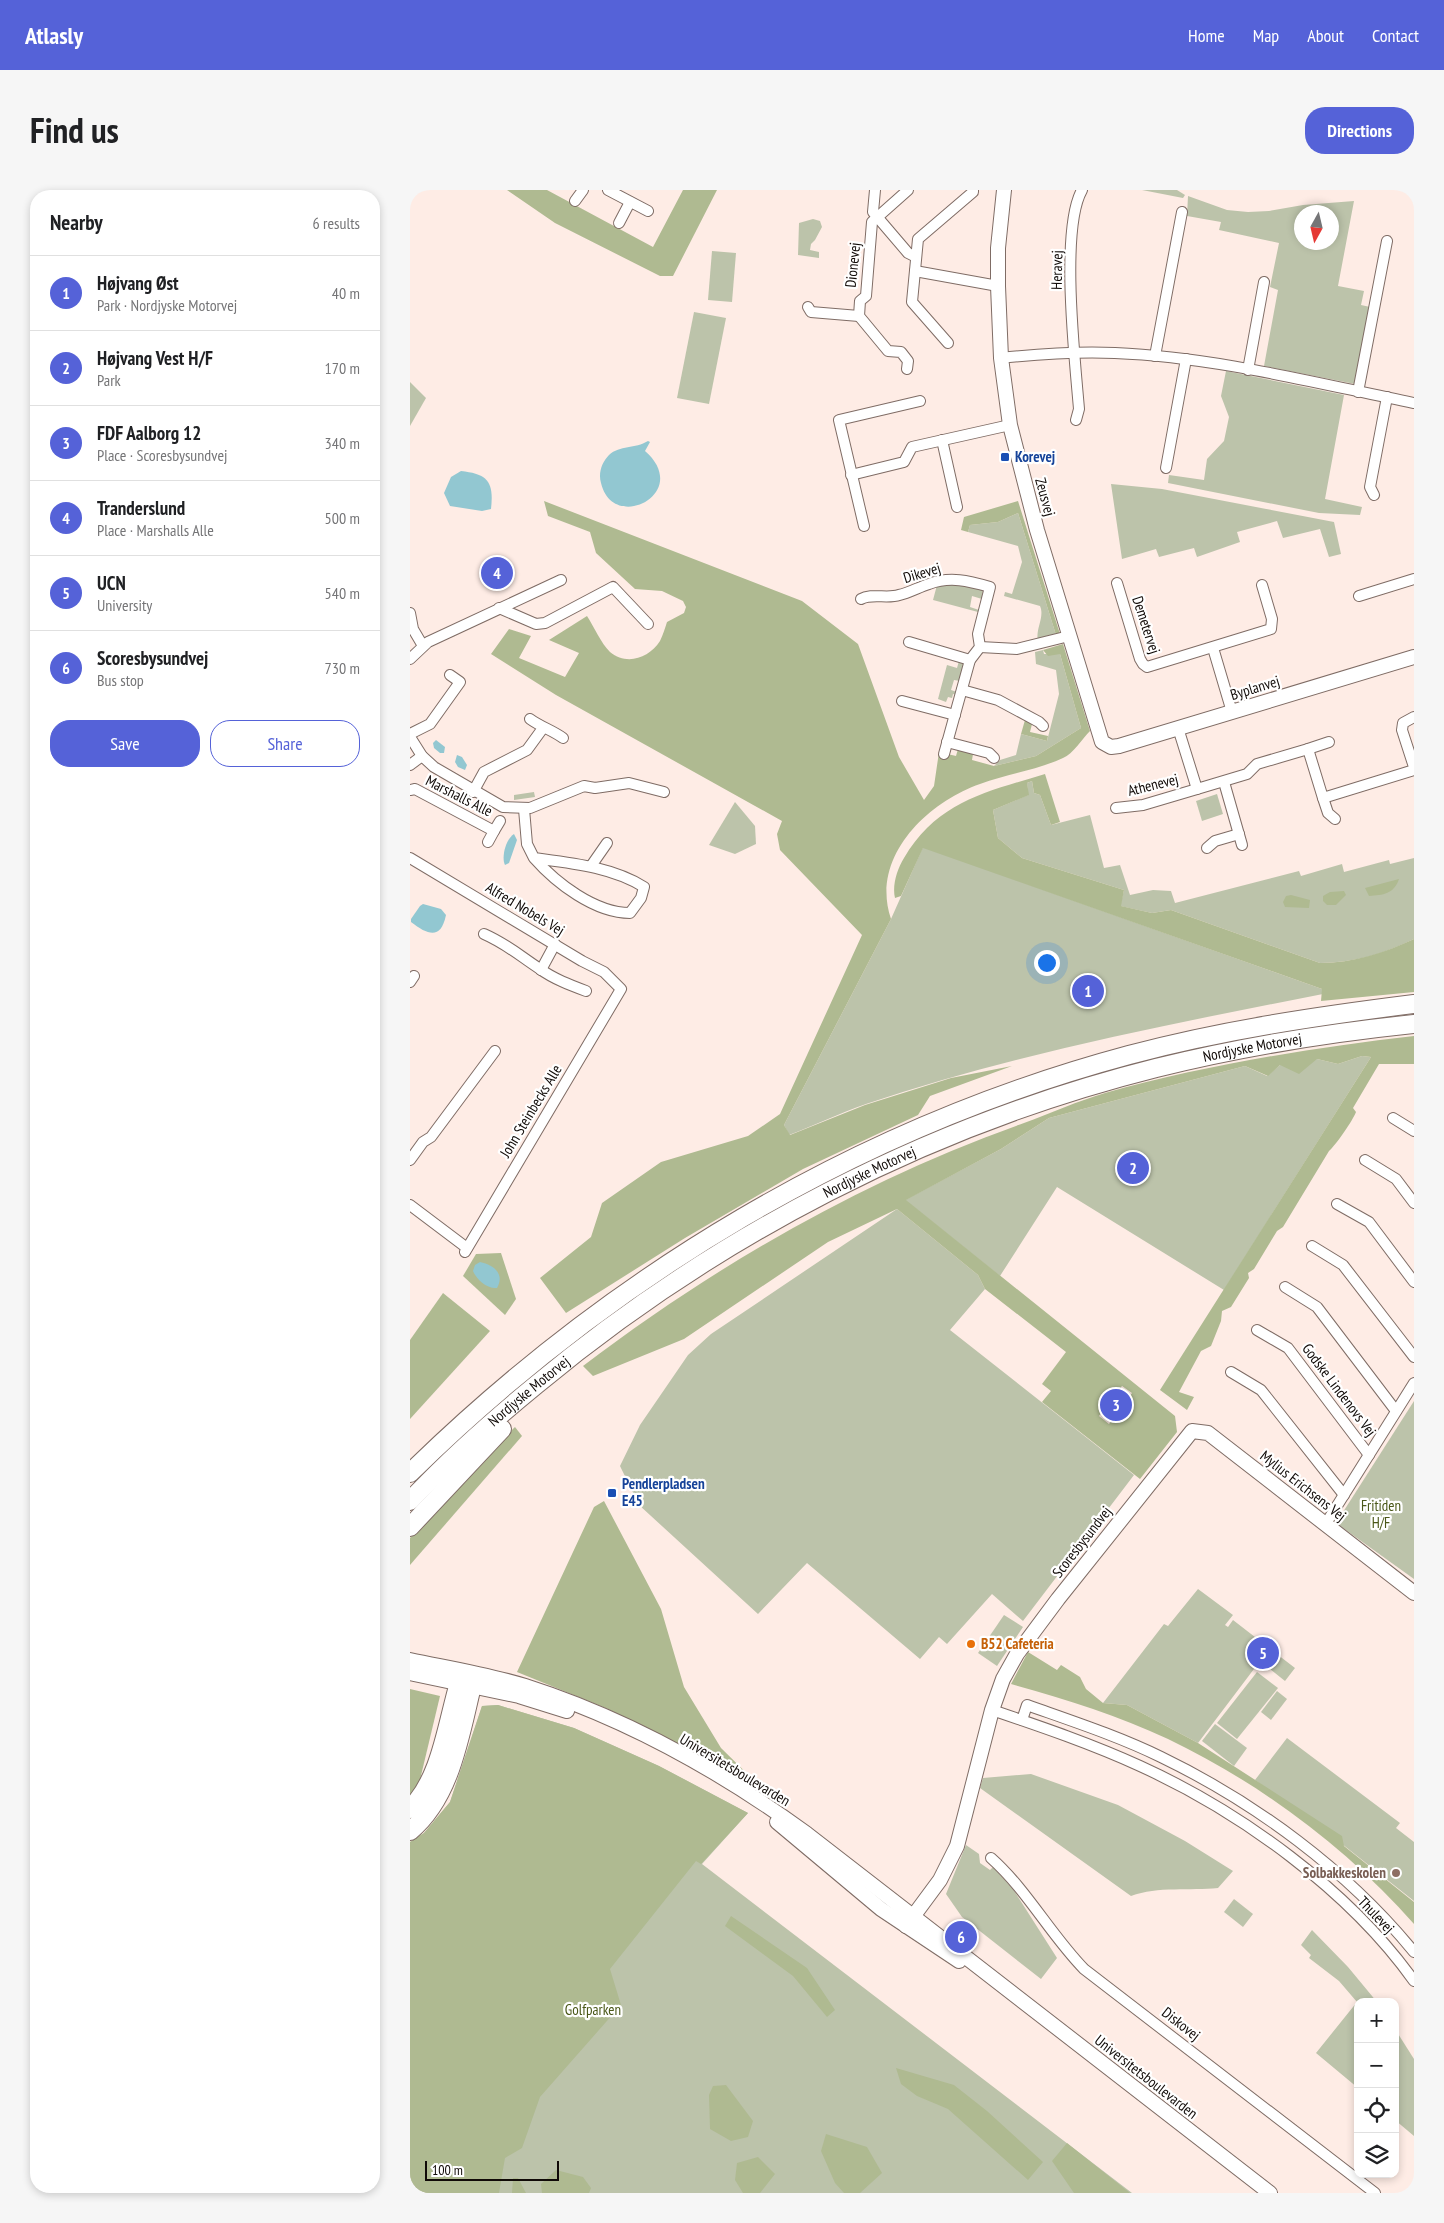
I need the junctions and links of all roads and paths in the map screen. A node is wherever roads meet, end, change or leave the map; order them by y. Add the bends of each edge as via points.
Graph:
1 (582, 190) edge
2 (608, 190) edge
3 (875, 190) edge
4 (908, 190) edge
5 (973, 190) edge
6 (1004, 190) edge
7 (1082, 190) edge
8 (576, 201) dead end
9 (630, 202) junction
10 (648, 211) dead end
11 (1182, 212) dead end
12 (878, 217) junction
13 (619, 223) dead end
14 (1387, 241) dead end
15 (916, 257) junction
16 (916, 271) junction
17 (1264, 282) dead end
18 (998, 286) junction
19 (808, 306) dead end
20 (858, 316) junction
21 (948, 343) dead end
22 (1075, 353) junction
23 (1155, 356) junction
24 (1001, 358) junction
25 (1186, 359) junction
26 (907, 369) dead end
27 (1248, 370) junction
28 (1358, 392) junction
29 (1387, 397) junction
30 (920, 401) dead end
31 (1414, 403) edge
32 (1076, 420) dead end
33 (1010, 425) junction
34 (942, 440) junction
35 (1166, 468) dead end
36 (851, 475) junction
37 (1374, 495) dead end
38 (957, 507) dead end
39 (864, 526) dead end
40 (1414, 579) edge
41 (562, 580) dead end
42 (1117, 583) dead end
43 (1262, 585) dead end
44 (1359, 596) dead end
45 (862, 599) dead end
46 (499, 608) junction
47 (410, 613) edge
48 (648, 624) dead end
49 (1068, 636) junction
50 (909, 642) dead end
51 (423, 646) junction
52 (980, 647) junction
53 (1213, 648) junction
54 (1414, 657) edge
55 (410, 659) edge
56 (970, 660) junction
57 (450, 676) dead end
58 (962, 690) junction
59 (902, 701) dead end
60 (1232, 712) junction
61 (955, 715) junction
62 (1414, 717) edge
63 (530, 719) dead end
64 (1043, 726) dead end
65 (543, 728) junction
66 (1178, 728) junction
67 (410, 735) edge
68 (563, 738) dead end
69 (947, 742) junction
70 (1329, 742) dead end
71 (1105, 744) joint
72 (1308, 749) junction
73 (944, 754) dead end
74 (422, 756) junction
75 (994, 758) dead end
76 (410, 764) edge
77 (1414, 769) edge
78 (1224, 782) junction
79 (1197, 789) junction
80 (410, 790) edge
81 (473, 792) junction
82 (664, 792) dead end
83 (1323, 798) junction
84 (1116, 808) dead end
85 (524, 809) junction
86 (1335, 819) dead end
87 (500, 821) dead end
88 (494, 831) junction
89 (1239, 834) junction
90 (488, 842) dead end
91 (607, 843) dead end
92 (1242, 845) dead end
93 (1207, 848) dead end
94 (410, 858) edge
95 (534, 858) junction
96 (591, 866) junction
97 (484, 934) dead end
98 (555, 944) junction
99 (541, 970) junction
100 (621, 989) joint
101 (586, 991) dead end
102 (1414, 1004) edge
103 (1414, 1024) edge
104 (495, 1051) dead end
105 (1394, 1118) dead end
106 (1414, 1131) edge
107 (410, 1160) edge
108 (1365, 1160) dead end
109 (1414, 1203) edge
110 (1337, 1204) dead end
111 (410, 1205) edge
112 (793, 1211) junction
113 (1312, 1246) dead end
114 (1414, 1282) edge
115 (1285, 1287) dead end
116 (1257, 1330) dead end
117 (1414, 1358) edge
118 (1231, 1372) dead end
119 (1414, 1383) edge
120 (490, 1398) junction
121 (1396, 1411) junction
122 (1192, 1431) joint
123 (1369, 1455) junction
124 (410, 1462) edge
125 (410, 1473) edge
126 (1344, 1495) junction
127 (410, 1501) edge
128 (1325, 1525) junction
129 (410, 1527) edge
130 (1414, 1594) edge
131 (410, 1660) edge
132 (410, 1673) edge
133 (466, 1684) junction
134 (992, 1710) junction
135 (1022, 1720) junction
136 (1105, 1732) junction
137 (1098, 1748) junction
138 (1192, 1773) junction
139 (1184, 1788) junction
140 (410, 1809) edge
141 (1274, 1824) junction
142 (410, 1831) edge
143 (1264, 1838) junction
144 (991, 1858) dead end
145 (924, 1903) junction
146 (910, 1921) junction
147 (1414, 1952) edge
148 (1414, 1981) edge
149 (1002, 1986) junction
150 (1270, 2193) edge
151 (1375, 2193) edge

1 - 8 street
2 - 9 street
3 - 12 street, Dionevej via 873,212
4 - 12 street, Dionevej
5 - 15 street via 918,239
6 - 18 street, Zeusvej
7 - 22 street, Heravej via 1076,201 1072,252
9 - 10 street
9 - 13 street
11 - 23 street
12 - 15 street via 908,253
12 - 20 street, Dionevej via 872,222 866,296 860,302
14 - 28 street
15 - 16 street
16 - 18 street
16 - 21 street via 912,302
17 - 27 street
18 - 24 street, Zeusvej
19 - 20 street via 811,312
20 - 26 street via 888,351 901,352 908,361
22 - 23 street
22 - 24 street
22 - 32 street, Heravej via 1079,409
23 - 25 street
24 - 33 street, Zeusvej
25 - 27 street
25 - 35 street
27 - 28 street
28 - 29 street
29 - 31 street
29 - 37 street via 1370,487
30 - 36 street via 839,420
33 - 34 street
33 - 49 street, Zeusvej via 1030,509
34 - 36 street via 912,447 904,462
34 - 38 street
36 - 39 street
40 - 44 street
41 - 46 street
42 - 53 street, Demetervej via 1143,664 1154,666
43 - 53 street, Demetervej via 1272,629
45 - 52 street, Dikevej via 866,596 886,598 900,595 946,579 967,580 990,587 978,634
46 - 48 street via 536,624 545,623 613,588
46 - 51 street
47 - 51 street via 413,629
49 - 52 street via 1017,649
49 - 71 street, Zeusvej via 1098,736
50 - 56 street
51 - 55 street
52 - 56 street
53 - 60 street
54 - 60 street, Byplanvej
56 - 58 street
57 - 67 street, Marshalls Alle via 460,682 430,724
58 - 61 street
58 - 64 street via 1008,704
59 - 61 street
60 - 66 street, Byplanvej
61 - 69 street
62 - 77 street via 1403,723 1402,730
63 - 65 street
65 - 68 street
65 - 81 street, Marshalls Alle via 527,750 484,772
66 - 71 street, Byplanvej via 1115,747
66 - 79 street, Athenevej
67 - 74 street, Marshalls Alle
69 - 73 street
69 - 75 street via 989,753
70 - 72 street, Athenevej
72 - 78 street, Athenevej via 1257,764 1247,774
72 - 83 street
74 - 76 street, Marshalls Alle
74 - 81 street, Marshalls Alle
77 - 83 street
78 - 79 street, Athenevej
78 - 89 street
79 - 84 street, Athenevej via 1143,805
80 - 88 street, Marshalls Alle via 415,789
81 - 85 street, Marshalls Alle via 503,807
82 - 85 street, Marshalls Alle via 629,783 595,788 584,786
83 - 86 street via 1328,813
85 - 95 street via 527,844
87 - 88 street, Marshalls Alle
88 - 90 street, Marshalls Alle
89 - 92 street
89 - 93 street via 1216,841
91 - 96 street
94 - 98 street, Alfred Nobels Vej
95 - 96 street
95 - 96 street via 548,874 582,900 630,913 641,898 644,887
97 - 99 street via 507,944
98 - 99 street
98 - 100 street, Alfred Nobels Vej via 604,972
99 - 101 street
100 - 111 street, John Steinbecks Alle via 466,1250
102 - 120 highway, Nordjyske Motorvej via 1321,1016 1181,1042 1068,1073 937,1121 816,1177 714,1234 629,1289 552,1346
103 - 112 highway, Nordjyske Motorvej via 1320,1035 1230,1051 1083,1089 946,1138
104 - 107 street via 432,1137 423,1142
105 - 106 street
108 - 109 street via 1396,1179
110 - 114 street via 1369,1222
112 - 127 highway, Nordjyske Motorvej via 705,1262 626,1314 496,1418
112 - 129 highway via 577,1361 529,1401
113 - 117 street via 1343,1265
115 - 121 street via 1317,1307
116 - 123 street, Godske Lindenovs Vej via 1288,1348
118 - 126 street via 1261,1390
119 - 121 street, Godske Lindenovs Vej
120 - 124 highway
120 - 125 highway, Nordjyske Motorvej
121 - 123 street, Godske Lindenovs Vej
122 - 128 street, Mylius Erichsens Vej via 1208,1433
122 - 134 street, Scoresbysundvej via 1017,1654 1003,1679
123 - 126 street, Godske Lindenovs Vej
126 - 128 street, Godske Lindenovs Vej
128 - 130 street, Mylius Erichsens Vej
131 - 146 street, Universitetsboulevarden via 523,1686 622,1725 733,1785 786,1818
132 - 133 street, Universitetsboulevarden
133 - 140 highway via 434,1772 425,1791
133 - 142 highway via 442,1790
133 - 146 street, Universitetsboulevarden via 570,1712 679,1761 764,1810 812,1853
134 - 135 street, Thulevej
134 - 145 street, Scoresbysundvej via 957,1846
135 - 136 street, Thulevej via 1027,1705
135 - 137 street, Thulevej
136 - 137 street
136 - 138 street, Thulevej
137 - 139 street, Thulevej
138 - 139 street
138 - 141 street, Thulevej
139 - 143 street, Thulevej
141 - 143 street
141 - 147 street, Thulevej via 1349,1884
143 - 148 street, Thulevej via 1337,1897 1372,1931
144 - 151 street, Diskovej via 1025,1894 1060,1944 1084,1969
145 - 146 street, Scoresbysundvej
145 - 149 street via 928,1918
146 - 149 street, Universitetsboulevarden via 949,1955
149 - 150 street, Universitetsboulevarden

